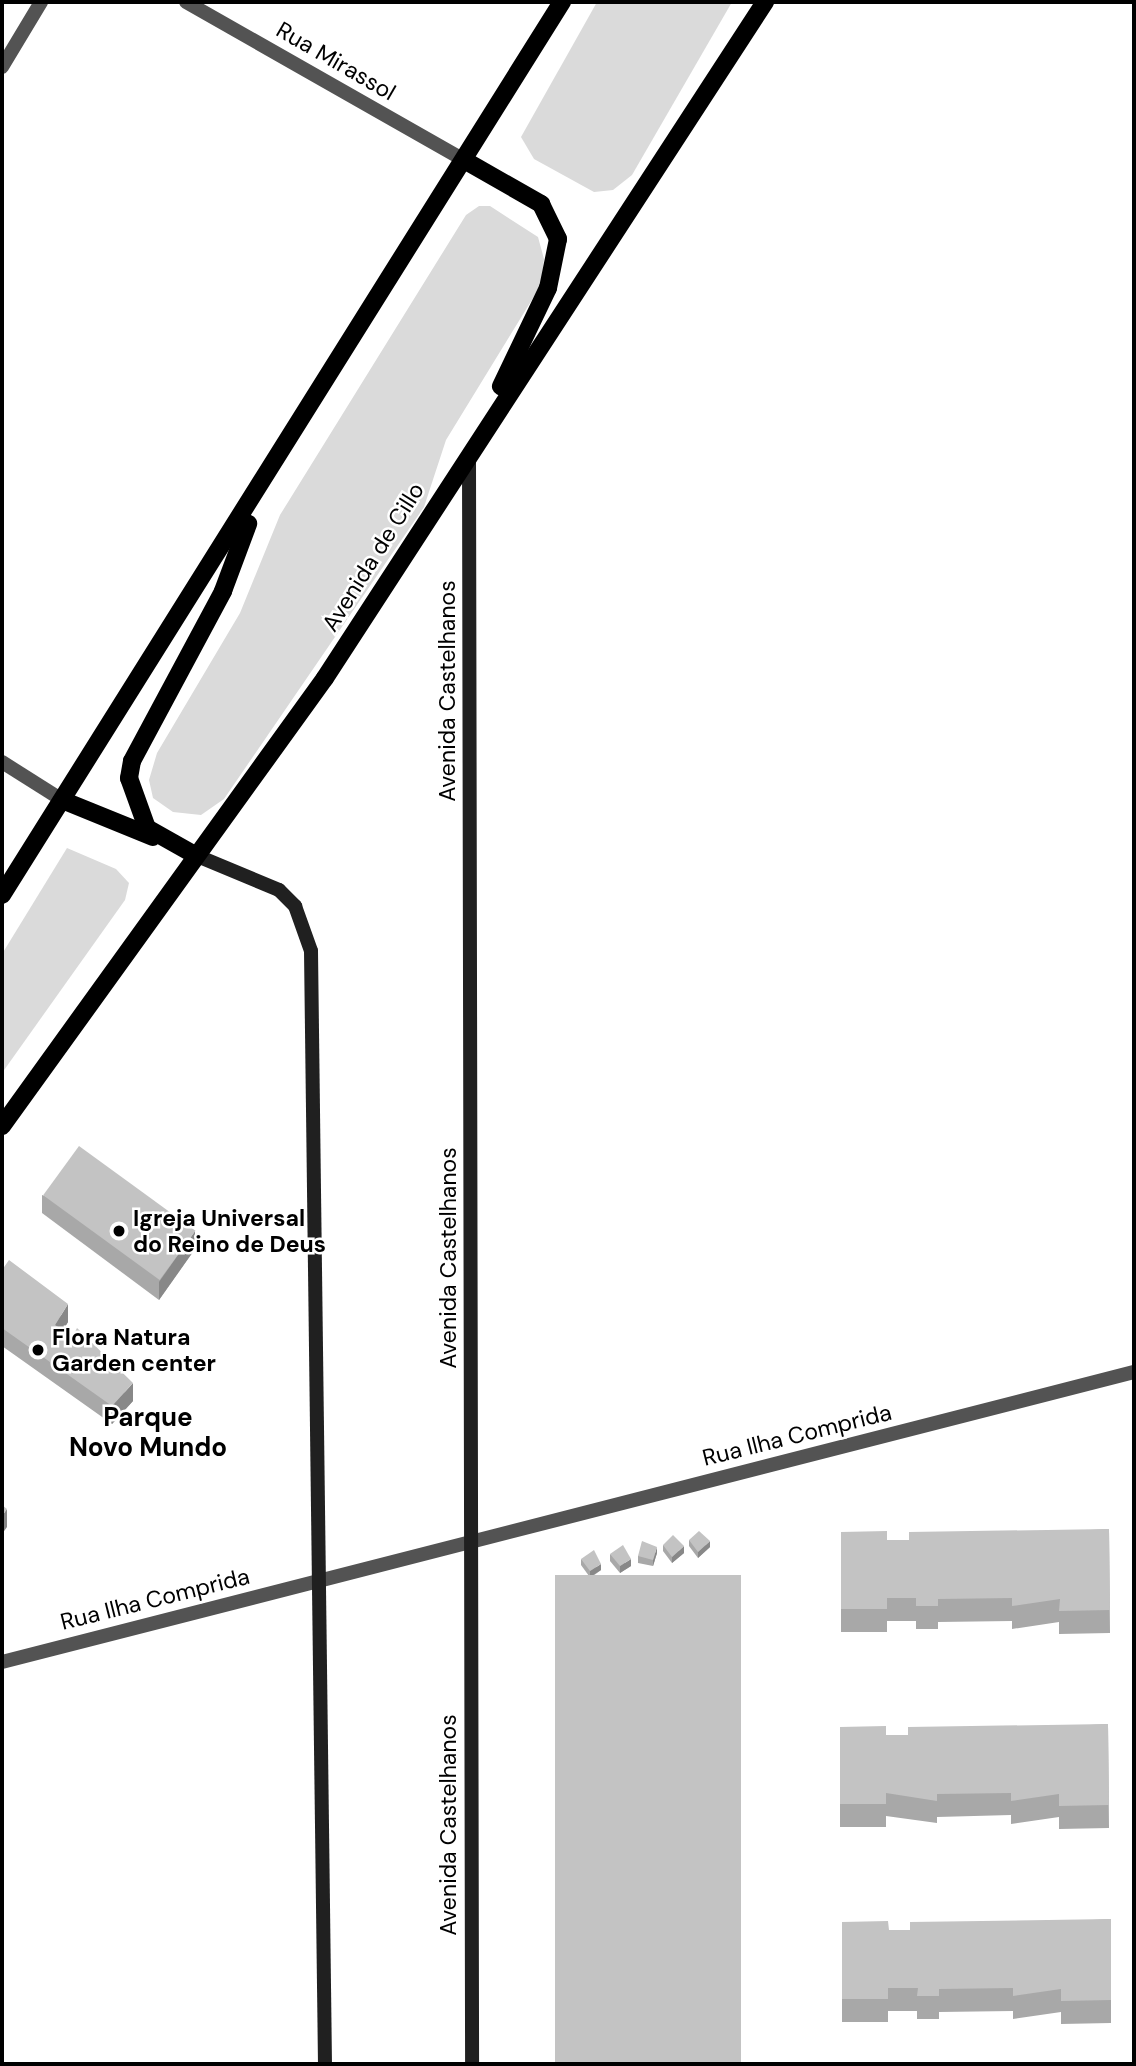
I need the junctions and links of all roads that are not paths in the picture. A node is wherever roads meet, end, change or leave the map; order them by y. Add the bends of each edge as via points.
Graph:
1 (41, 2) edge
2 (187, 2) edge
3 (562, 2) edge
4 (765, 2) edge
5 (2, 67) edge
6 (464, 160) junction
7 (469, 452) junction
8 (263, 485) junction
9 (2, 762) edge
10 (62, 800) junction
11 (166, 843) junction
12 (195, 855) junction
13 (2, 895) edge
14 (2, 1126) edge
15 (1134, 1372) edge
16 (471, 1542) junction
17 (319, 1581) junction
18 (2, 1662) edge
19 (325, 2064) edge
20 (472, 2064) edge

1 - 5 street
2 - 6 street, Rua Mirassol
3 - 6 main road
4 - 7 main road, Avenida de Cillo
6 - 7 main road via 541,204 558,239 548,288
6 - 8 main road
7 - 12 main road, Avenida de Cillo via 325,678
7 - 16 main road, Avenida Castelhanos
8 - 10 main road
8 - 11 main road via 223,591 132,761 136,811
9 - 10 street
10 - 11 main road
10 - 13 main road
11 - 12 main road
12 - 14 main road, Avenida de Cillo
12 - 17 main road via 279,890 295,906 311,951
15 - 16 street, Rua Ilha Comprida
16 - 17 street, Rua Ilha Comprida
16 - 20 main road, Avenida Castelhanos
17 - 18 street, Rua Ilha Comprida
17 - 19 main road

